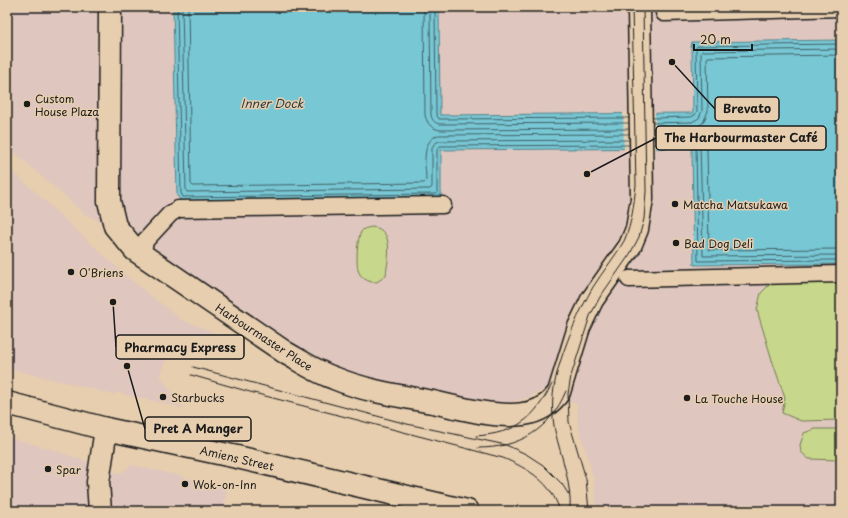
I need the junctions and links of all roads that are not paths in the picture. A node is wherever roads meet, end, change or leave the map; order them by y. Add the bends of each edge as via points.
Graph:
1 (110, 7) edge
2 (639, 7) edge
3 (841, 8) edge
4 (664, 13) dead end
5 (443, 205) dead end
6 (142, 256) junction
7 (841, 274) edge
8 (629, 279) dead end
9 (7, 403) edge
10 (106, 429) junction
11 (100, 511) edge
12 (467, 511) edge

1 - 6 street, Harbourmaster Place via 109,201 115,226
2 - 6 street, Harbourmaster Place via 642,199 637,229 630,246 592,300 579,326 558,392 552,401 537,410 506,415 476,411 335,379 303,363
3 - 4 street
5 - 6 street via 178,209 145,241
7 - 8 street
9 - 10 street, Amiens Street
10 - 11 street via 98,482
10 - 12 street, Amiens Street

